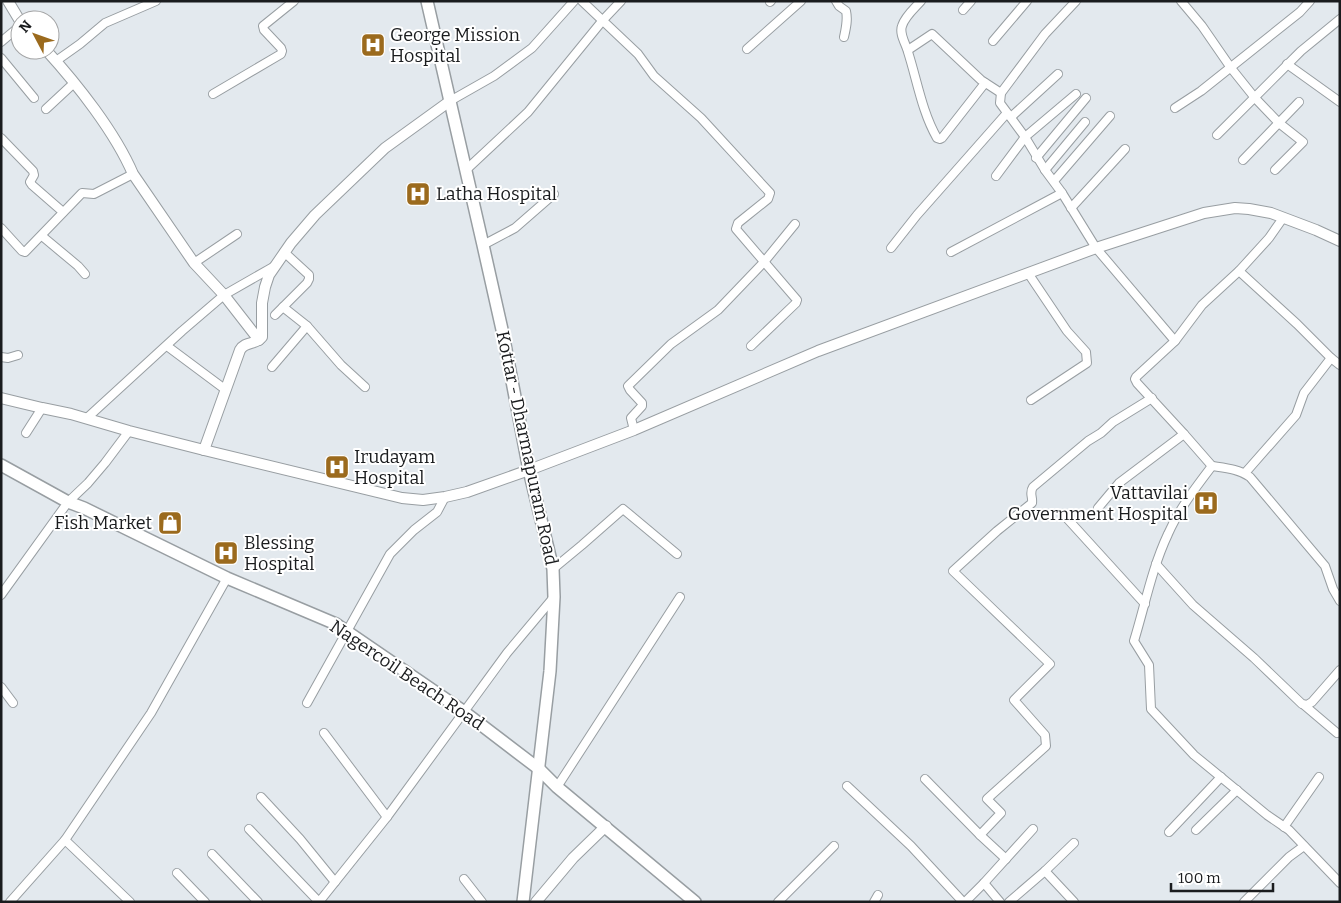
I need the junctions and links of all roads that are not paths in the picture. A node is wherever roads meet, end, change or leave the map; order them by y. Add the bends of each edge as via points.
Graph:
1 (156, 1) edge
2 (294, 1) edge
3 (427, 1) edge
4 (574, 1) edge
5 (582, 1) edge
6 (621, 1) edge
7 (800, 1) edge
8 (921, 1) edge
9 (971, 1) edge
10 (1076, 1) edge
11 (1181, 1) edge
12 (1310, 1) edge
13 (839, 3) edge
14 (1023, 3) edge
15 (963, 10) dead end
16 (1340, 19) edge
17 (603, 20) junction
18 (844, 37) dead end
19 (993, 40) dead end
20 (747, 48) dead end
21 (908, 50) junction
22 (1, 58) edge
23 (56, 61) joint
24 (1288, 64) junction
25 (1231, 68) junction
26 (1058, 74) dead end
27 (74, 83) junction
28 (985, 83) junction
29 (1001, 93) junction
30 (213, 94) dead end
31 (1076, 94) dead end
32 (34, 98) dead end
33 (1086, 98) dead end
34 (1255, 98) junction
35 (450, 101) junction
36 (1299, 102) dead end
37 (1340, 102) edge
38 (46, 108) dead end
39 (1175, 108) dead end
40 (1009, 115) junction
41 (1110, 116) dead end
42 (1085, 122) dead end
43 (1279, 123) junction
44 (1217, 135) dead end
45 (1025, 137) junction
46 (1, 138) edge
47 (1125, 148) dead end
48 (1036, 158) junction
49 (1243, 160) dead end
50 (466, 169) junction
51 (1045, 170) junction
52 (1275, 170) dead end
53 (133, 174) junction
54 (996, 176) dead end
55 (1054, 181) junction
56 (1062, 193) junction
57 (554, 194) dead end
58 (1071, 208) junction
59 (63, 212) junction
60 (1283, 218) junction
61 (796, 224) dead end
62 (1, 228) edge
63 (237, 234) dead end
64 (42, 236) junction
65 (1340, 241) edge
66 (483, 245) junction
67 (891, 248) dead end
68 (1096, 248) junction
69 (284, 252) junction
70 (951, 252) dead end
71 (764, 262) junction
72 (194, 263) junction
73 (275, 266) junction
74 (1239, 271) junction
75 (1028, 273) junction
76 (85, 274) dead end
77 (224, 296) junction
78 (284, 306) junction
79 (275, 315) dead end
80 (307, 326) junction
81 (260, 340) junction
82 (1175, 341) junction
83 (166, 346) junction
84 (752, 346) dead end
85 (18, 355) dead end
86 (1, 357) edge
87 (1331, 358) junction
88 (1340, 365) edge
89 (272, 367) dead end
90 (365, 387) dead end
91 (226, 390) junction
92 (1, 398) edge
93 (1152, 398) junction
94 (1031, 400) dead end
95 (42, 408) junction
96 (87, 418) junction
97 (634, 430) junction
98 (129, 431) junction
99 (26, 433) dead end
100 (1184, 434) junction
101 (204, 450) junction
102 (1, 465) edge
103 (1212, 466) junction
104 (529, 470) junction
105 (1244, 473) junction
106 (445, 497) junction
107 (68, 502) junction
108 (1098, 508) dead end
109 (1064, 514) dead end
110 (677, 554) dead end
111 (1156, 564) junction
112 (553, 569) junction
113 (227, 578) junction
114 (1, 595) edge
115 (554, 597) junction
116 (680, 597) dead end
117 (1340, 601) edge
118 (1145, 604) junction
119 (348, 632) junction
120 (1340, 670) edge
121 (1, 687) edge
122 (13, 703) dead end
123 (307, 703) dead end
124 (1304, 705) junction
125 (463, 711) junction
126 (324, 733) dead end
127 (1337, 733) dead end
128 (539, 769) junction
129 (1221, 777) junction
130 (1319, 777) dead end
131 (925, 779) dead end
132 (847, 786) dead end
133 (557, 787) junction
134 (1237, 790) junction
135 (262, 797) dead end
136 (387, 818) junction
137 (606, 826) junction
138 (1284, 827) junction
139 (248, 829) dead end
140 (1033, 829) dead end
141 (1196, 830) dead end
142 (1169, 832) dead end
143 (980, 835) junction
144 (64, 840) junction
145 (1074, 843) dead end
146 (834, 846) dead end
147 (1304, 846) junction
148 (212, 854) dead end
149 (1006, 859) junction
150 (1045, 871) junction
151 (177, 873) dead end
152 (464, 879) dead end
153 (335, 882) junction
154 (984, 883) junction
155 (1340, 883) edge
156 (10, 902) edge
157 (130, 902) edge
158 (205, 902) edge
159 (258, 902) edge
160 (319, 902) edge
161 (482, 902) edge
162 (523, 902) edge
163 (536, 902) edge
164 (695, 902) edge
165 (778, 902) edge
166 (964, 902) edge
167 (1000, 902) edge
168 (1009, 902) edge
169 (1074, 902) edge
170 (1244, 902) edge

1 - 23 street via 105,23
2 - 30 street via 263,26 281,48 281,54
3 - 35 main road, Kottar - Dharmapuram Road
4 - 35 street via 532,48 494,76
5 - 17 street
6 - 17 street
7 - 20 street
8 - 21 street via 901,26
9 - 15 street
10 - 29 street via 1045,34
11 - 25 street
12 - 25 street
13 - 18 street via 848,17
14 - 19 street
16 - 24 street
17 - 50 street via 528,112
17 - 71 street via 770,193 768,199 736,228
21 - 28 street via 932,34
21 - 28 street via 923,105 938,138 942,138
22 - 32 street
23 - 27 street
24 - 34 street
24 - 37 street
25 - 34 street
25 - 39 street
26 - 40 street
27 - 38 street
27 - 53 street via 103,122
28 - 29 street
29 - 40 street via 1000,103
31 - 45 street
33 - 48 street
34 - 43 street
34 - 44 street
35 - 50 main road, Kottar - Dharmapuram Road
35 - 69 street via 385,148 315,215
36 - 43 street
40 - 45 street
40 - 67 street
41 - 55 street
42 - 51 street
43 - 49 street
43 - 52 street via 1303,142
45 - 48 street
45 - 54 street
46 - 59 street via 33,171 32,185
47 - 58 street
48 - 51 street
50 - 66 main road, Kottar - Dharmapuram Road
51 - 55 street
53 - 59 street via 94,194 82,193
53 - 72 street
55 - 56 street
56 - 58 street
56 - 70 street
57 - 66 street via 515,228
58 - 68 street
59 - 64 street
60 - 65 street
60 - 68 street via 1249,209 1219,210
60 - 74 street
61 - 71 street
62 - 64 street via 24,252
63 - 72 street
64 - 76 street
66 - 104 main road, Kottar - Dharmapuram Road
68 - 75 street
68 - 82 street
69 - 73 street
69 - 78 street via 309,278
71 - 84 street via 797,300
71 - 97 street via 718,310 671,344 628,386 642,403 631,418
72 - 77 street
73 - 77 street
73 - 81 street via 264,287
74 - 82 street via 1202,305
74 - 87 street
75 - 94 street via 1067,331 1086,352 1087,363
75 - 97 street via 818,351
77 - 81 street
77 - 83 street
78 - 79 street
78 - 80 street
80 - 89 street
80 - 90 street
81 - 91 street via 242,346
82 - 93 street via 1135,379
83 - 91 street
83 - 96 street
85 - 86 street
87 - 88 street
87 - 105 street via 1304,393 1296,415
91 - 101 street
92 - 95 street
93 - 100 street
93 - 143 street via 1113,422 1033,487 1030,493 1032,503 953,571 1050,664 1014,700 1045,735 1046,746 987,799 1001,813
95 - 96 street
95 - 99 street
96 - 98 street
97 - 104 street
98 - 101 street
98 - 107 street via 88,483
100 - 103 street
100 - 108 street via 1119,484
101 - 106 street via 402,498
102 - 107 main road, Nagercoil Beach Road
103 - 105 street
103 - 111 street via 1184,505
104 - 106 street
104 - 112 main road, Kottar - Dharmapuram Road
105 - 117 street via 1324,566
106 - 119 street via 437,512 390,554
107 - 113 main road, Nagercoil Beach Road
107 - 114 street
109 - 118 street
110 - 112 street via 623,509
111 - 118 street
111 - 124 street via 1193,605
112 - 115 main road, Kottar - Dharmapuram Road
113 - 119 main road, Nagercoil Beach Road
113 - 144 street via 151,713
115 - 125 street
115 - 128 main road, Kottar - Dharmapuram Road
116 - 133 street
118 - 129 street via 1134,641 1149,665 1151,709 1194,755
119 - 123 street
119 - 125 main road, Nagercoil Beach Road
120 - 124 street via 1312,702
121 - 122 street
124 - 127 street
125 - 128 main road, Nagercoil Beach Road
125 - 136 street
126 - 136 street
128 - 133 main road, Nagercoil Beach Road
128 - 162 main road, Kottar - Dharmapuram Road
129 - 134 street
129 - 142 street
130 - 138 street
131 - 143 street
132 - 166 street
133 - 137 main road, Nagercoil Beach Road
134 - 138 street
134 - 141 street
135 - 153 street
136 - 153 street
137 - 163 street via 573,858
137 - 164 main road, Nagercoil Beach Road
138 - 147 street
139 - 160 street
140 - 149 street
143 - 149 street
144 - 156 street
144 - 157 street
145 - 150 street
146 - 165 street
147 - 155 street
147 - 170 street
148 - 159 street
149 - 154 street
150 - 168 street
150 - 169 street
151 - 158 street
152 - 161 street
153 - 160 street
154 - 166 street
154 - 167 street

